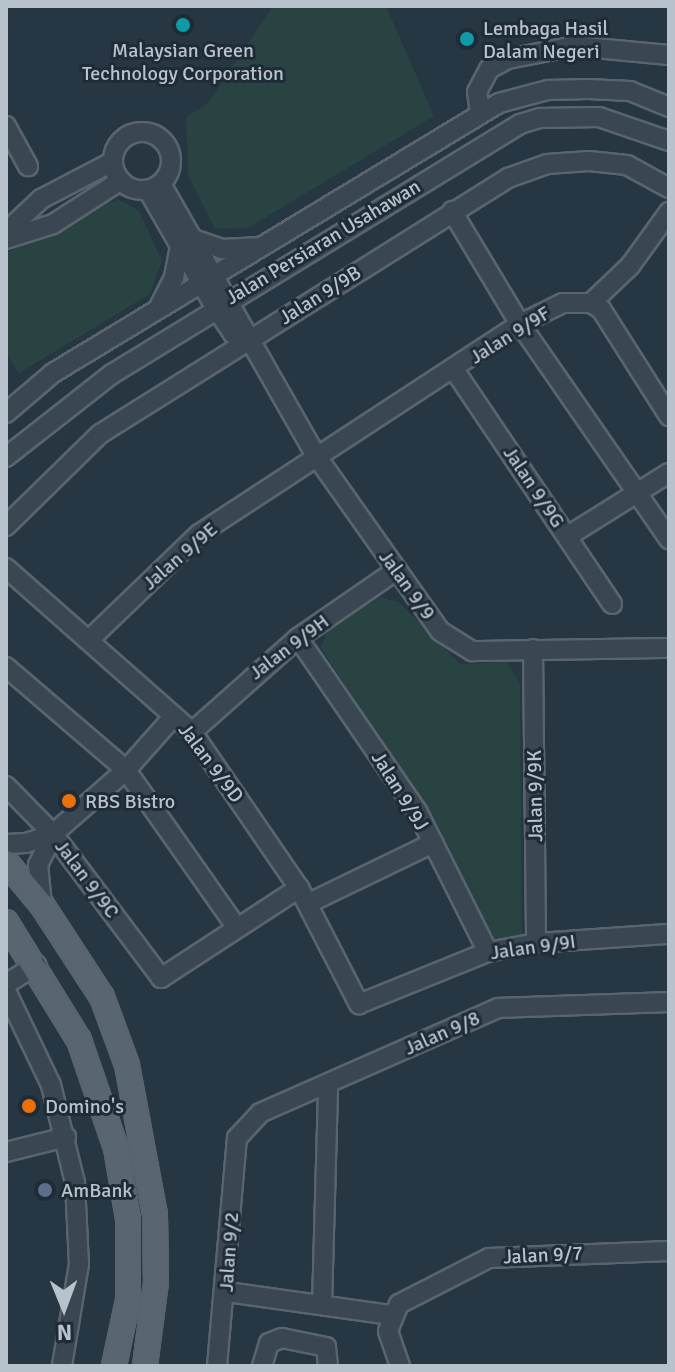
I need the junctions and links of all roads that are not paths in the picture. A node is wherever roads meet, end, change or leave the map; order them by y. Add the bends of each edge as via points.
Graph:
1 (669, 55) edge
2 (669, 107) edge
3 (480, 113) junction
4 (6, 126) edge
5 (669, 141) edge
6 (112, 162) junction
7 (28, 166) dead end
8 (120, 181) junction
9 (155, 187) junction
10 (669, 188) edge
11 (452, 211) junction
12 (669, 212) edge
13 (6, 232) edge
14 (6, 239) edge
15 (186, 243) junction
16 (264, 246) junction
17 (207, 280) junction
18 (254, 283) junction
19 (222, 303) junction
20 (591, 303) junction
21 (156, 311) junction
22 (194, 321) junction
23 (520, 324) junction
24 (242, 334) junction
25 (455, 371) junction
26 (6, 413) edge
27 (669, 416) edge
28 (6, 457) edge
29 (317, 457) junction
30 (669, 473) edge
31 (636, 494) junction
32 (6, 526) edge
33 (568, 536) junction
34 (669, 539) edge
35 (6, 568) edge
36 (395, 571) junction
37 (612, 604) dead end
38 (298, 638) junction
39 (90, 639) junction
40 (669, 648) edge
41 (533, 649) junction
42 (6, 667) edge
43 (174, 716) junction
44 (192, 732) junction
45 (126, 770) junction
46 (6, 786) edge
47 (53, 834) junction
48 (433, 843) junction
49 (6, 844) edge
50 (6, 862) edge
51 (304, 895) junction
52 (42, 905) junction
53 (6, 922) edge
54 (237, 928) junction
55 (669, 934) edge
56 (536, 943) junction
57 (488, 952) junction
58 (36, 965) junction
59 (6, 984) edge
60 (6, 991) edge
61 (669, 1002) edge
62 (359, 1004) joint
63 (328, 1084) junction
64 (66, 1137) junction
65 (237, 1138) joint
66 (6, 1152) edge
67 (669, 1251) edge
68 (227, 1292) junction
69 (322, 1305) junction
70 (391, 1315) junction
71 (393, 1364) edge
72 (62, 1366) edge
73 (114, 1366) edge
74 (145, 1366) edge
75 (217, 1366) edge
76 (262, 1366) edge
77 (328, 1366) edge

1 - 3 street via 574,46 508,59 489,69 483,80 477,92
2 - 3 street, Jalan Persiaran Usahawan via 630,91 568,89 511,98
3 - 16 street, Jalan Persiaran Usahawan
4 - 7 street
5 - 18 street, Jalan Persiaran Usahawan via 599,117 529,121
6 - 8 street
6 - 9 street via 128,135 156,135 169,149 171,162
6 - 13 street via 41,199
8 - 9 street
8 - 14 street via 53,224
9 - 15 street, Jalan 9/9
10 - 11 street, Jalan 9/9B via 627,165 547,164 508,178
11 - 23 street
11 - 24 street, Jalan 9/9B via 267,329
12 - 20 street via 630,266
15 - 16 street via 222,249
15 - 17 street, Jalan 9/9
15 - 21 street
16 - 17 street, Jalan Persiaran Usahawan
17 - 19 street, Jalan 9/9
17 - 21 street, Jalan Persiaran Usahawan
18 - 19 street, Jalan Persiaran Usahawan
18 - 24 street via 239,303
19 - 22 street, Jalan Persiaran Usahawan
19 - 24 street, Jalan 9/9
20 - 23 street, Jalan 9/9F via 563,303
20 - 27 street via 601,309
21 - 26 street, Jalan Persiaran Usahawan via 53,373
22 - 24 street via 211,317
22 - 28 street, Jalan Persiaran Usahawan via 112,374
23 - 25 street, Jalan 9/9F
23 - 31 street
24 - 29 street, Jalan 9/9
24 - 32 street, Jalan 9/9B via 222,357 100,434
25 - 29 street, Jalan 9/9F
25 - 33 street, Jalan 9/9G
29 - 36 street, Jalan 9/9
29 - 39 street, Jalan 9/9E via 199,534
30 - 31 street
31 - 33 street
31 - 34 street
33 - 37 street, Jalan 9/9G
35 - 39 street, Jalan 9/9D
36 - 38 street, Jalan 9/9H
36 - 41 street, Jalan 9/9 via 454,643 472,651
38 - 44 street, Jalan 9/9H
38 - 48 street, Jalan 9/9J via 417,811
39 - 43 street, Jalan 9/9D
40 - 41 street, Jalan 9/9
41 - 56 street, Jalan 9/9K
42 - 45 street
43 - 44 street, Jalan 9/9D
43 - 45 street
44 - 51 street, Jalan 9/9D
45 - 47 street
45 - 54 street
46 - 47 street, Jalan 9/9C
47 - 49 street
47 - 52 street via 38,865
47 - 54 street, Jalan 9/9C via 161,978
48 - 51 street
48 - 57 street, Jalan 9/9J
50 - 52 main road
51 - 54 street
51 - 62 street, Jalan 9/9D
52 - 74 main road via 102,997 144,1135 155,1214 156,1282
53 - 58 main road
55 - 56 street, Jalan 9/9I
56 - 57 street, Jalan 9/9I
57 - 62 street, Jalan 9/9I
58 - 59 street
58 - 73 main road via 94,1074 124,1182 128,1300
60 - 64 street via 51,1085
61 - 63 street, Jalan 9/8 via 508,1005
63 - 65 street, Jalan 9/8 via 260,1113
63 - 69 street
64 - 66 street
64 - 72 street via 78,1204 79,1264
65 - 68 street, Jalan 9/2
67 - 70 street, Jalan 9/7 via 489,1258 399,1304
68 - 69 street
68 - 75 street, Jalan 9/2
69 - 70 street
70 - 71 street
76 - 77 street via 269,1343 282,1338 326,1347

